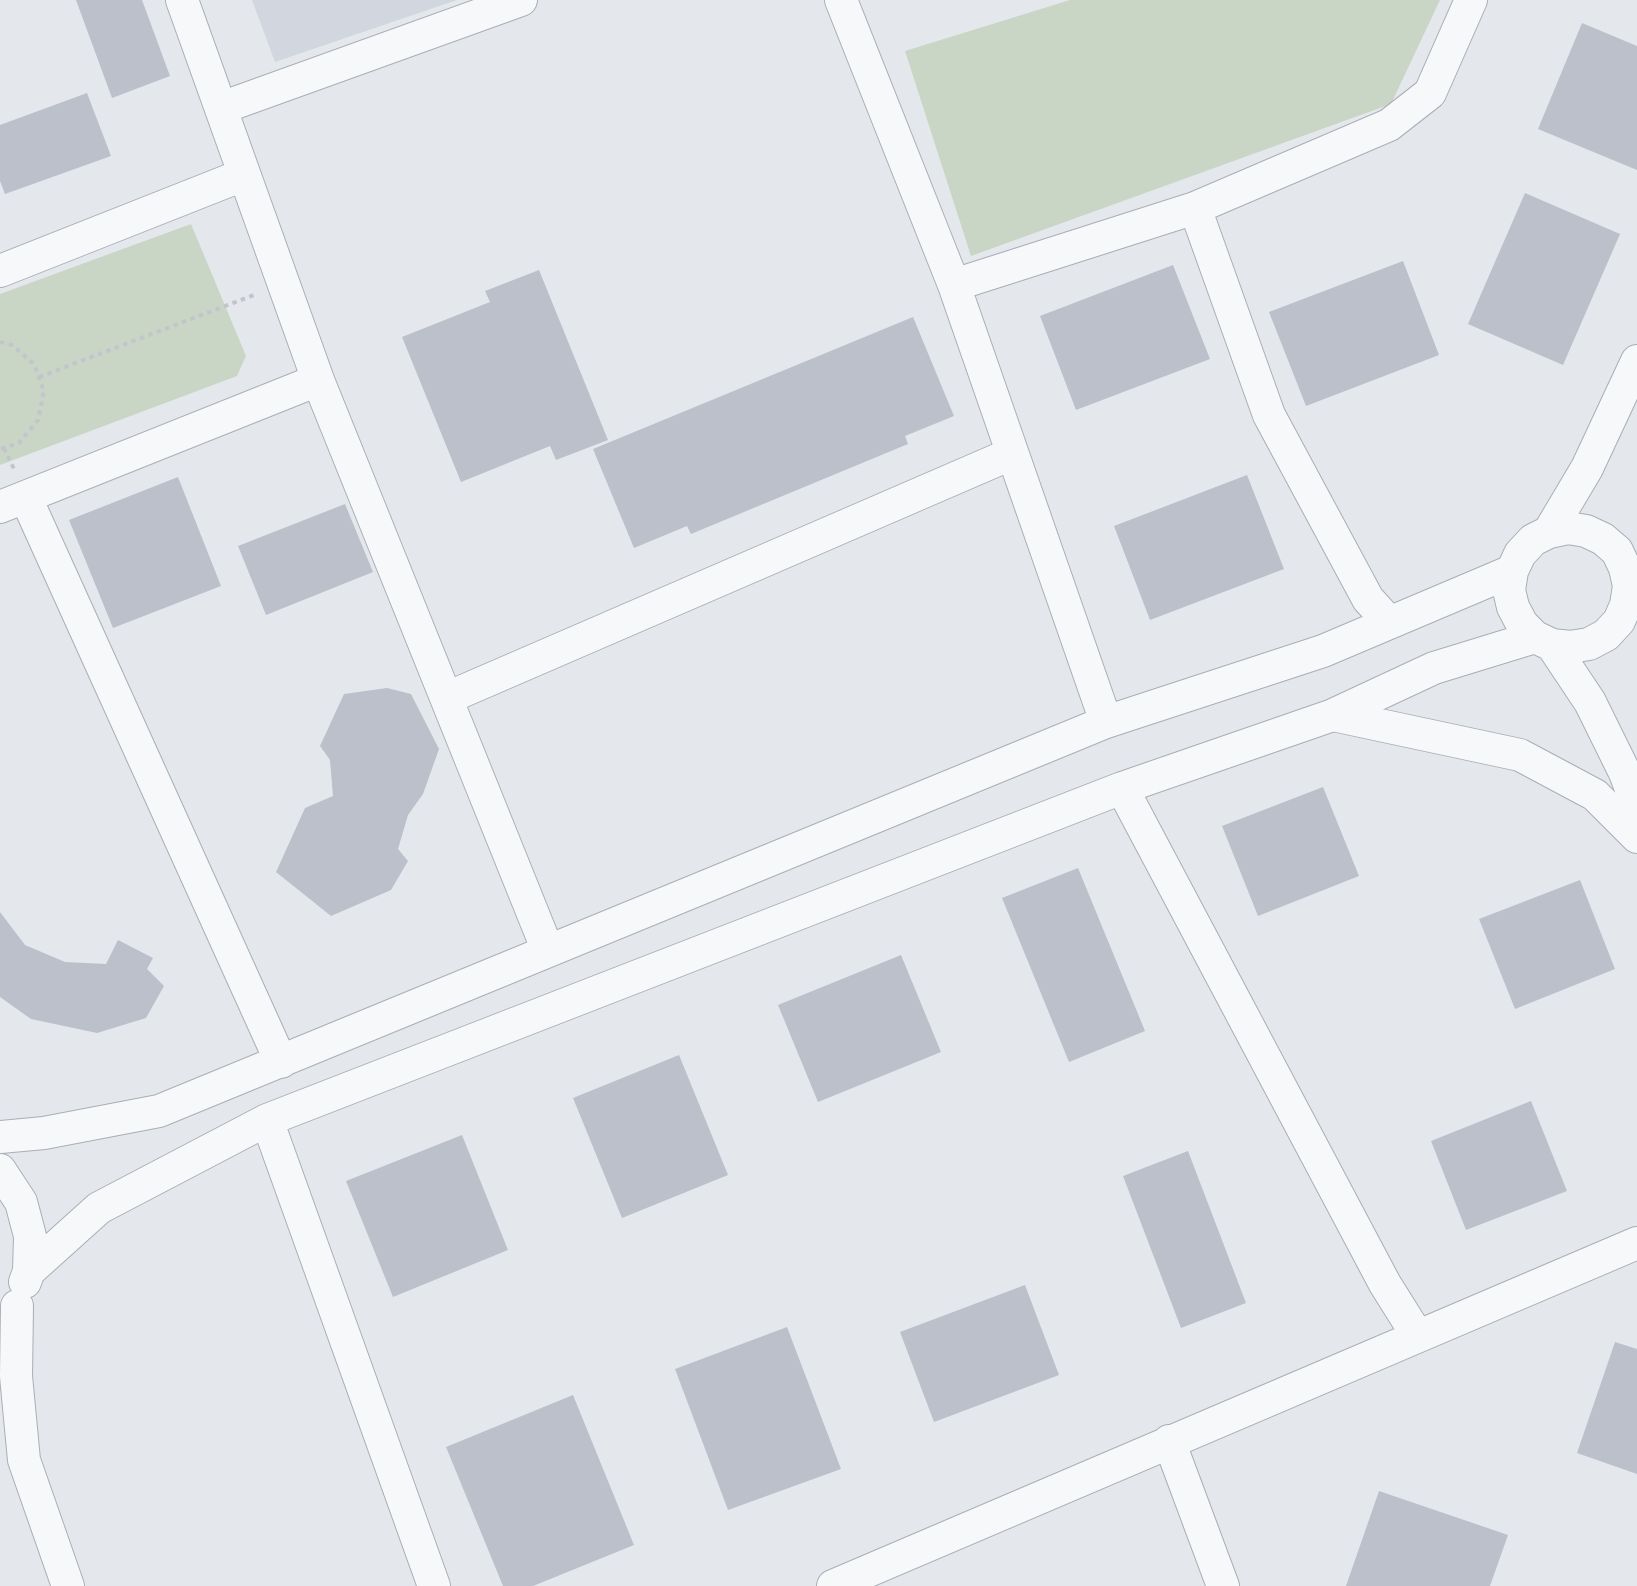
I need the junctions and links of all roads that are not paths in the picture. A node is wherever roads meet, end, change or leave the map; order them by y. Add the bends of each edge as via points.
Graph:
1 (182, 0) edge
2 (520, 0) edge
3 (841, 0) edge
4 (1471, 0) edge
5 (221, 108) junction
6 (243, 175) junction
7 (1195, 208) junction
8 (0, 271) edge
9 (954, 285) junction
10 (1637, 360) edge
11 (318, 380) junction
12 (1011, 454) junction
13 (13, 502) edge
14 (1549, 532) junction
15 (1512, 571) junction
16 (1631, 585) edge
17 (1389, 622) junction
18 (1637, 638) edge
19 (1544, 641) junction
20 (447, 698) junction
21 (1333, 715) junction
22 (1106, 722) junction
23 (1122, 788) junction
24 (1637, 805) edge
25 (1637, 837) edge
26 (548, 951) junction
27 (281, 1062) junction
28 (267, 1120) junction
29 (0, 1137) edge
30 (0, 1170) edge
31 (1637, 1243) edge
32 (29, 1271) junction
33 (8, 1317) edge
34 (1417, 1335) junction
35 (1169, 1441) junction
36 (68, 1586) edge
37 (434, 1586) edge
38 (833, 1586) edge
39 (1223, 1586) edge

1 - 5 street
2 - 5 street
3 - 9 street
4 - 7 street via 1430,93 1389,125
5 - 6 street
6 - 8 street
6 - 11 street
7 - 9 street
7 - 17 street via 1269,415 1368,598
9 - 12 street
10 - 14 street via 1587,468
11 - 13 street
11 - 20 street
12 - 20 street
12 - 22 street
13 - 27 street
14 - 15 street via 1533,540
14 - 16 street via 1577,530 1603,538 1617,551
15 - 17 street
15 - 19 street via 1509,590 1513,608 1522,624
16 - 18 street
16 - 19 street via 1618,621 1606,635 1589,644 1570,647
17 - 22 street via 1323,651
19 - 21 street via 1434,668
19 - 24 street via 1590,702
20 - 26 street
21 - 23 street
21 - 25 street via 1520,755 1595,795
22 - 26 street
23 - 28 street
23 - 34 street via 1385,1284
26 - 27 street
27 - 29 street via 159,1111 44,1133
28 - 32 street via 99,1208
28 - 37 street
30 - 32 street via 21,1202 30,1236
31 - 34 street
32 - 33 street
33 - 36 street via 24,1460
34 - 35 street
35 - 38 street
35 - 39 street

